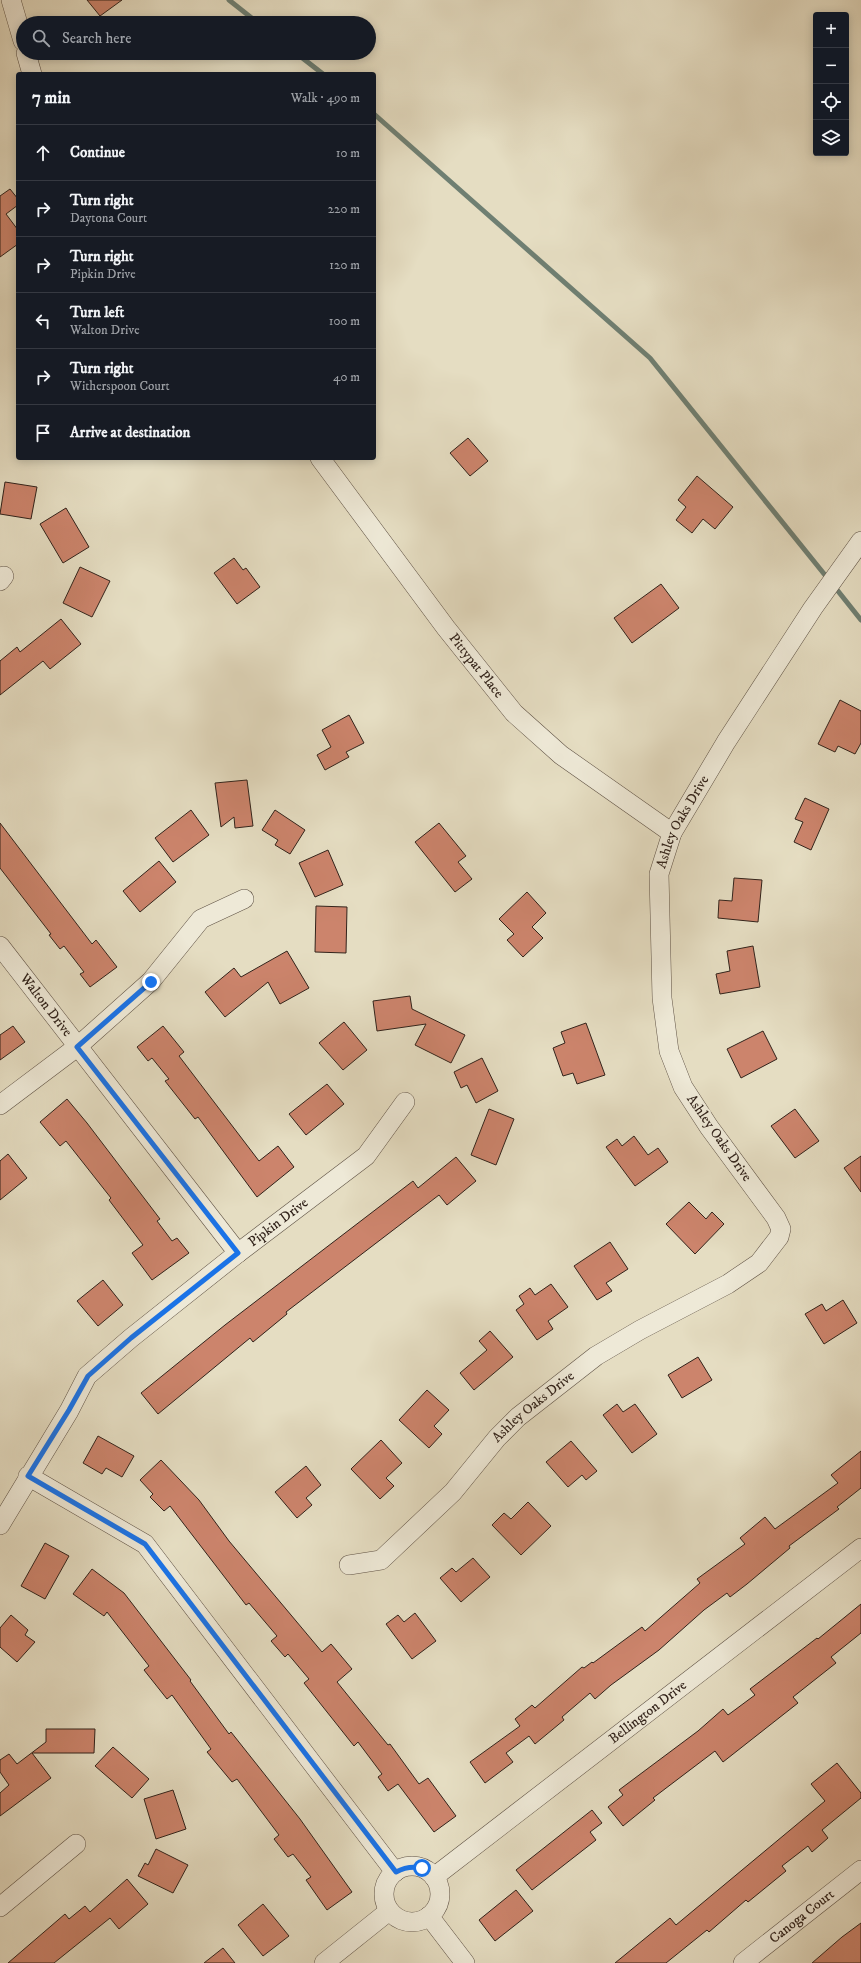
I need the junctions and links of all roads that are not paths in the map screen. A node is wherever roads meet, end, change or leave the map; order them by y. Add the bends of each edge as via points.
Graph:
1 (11, 0) edge
2 (16, 17) edge
3 (28, 60) edge
4 (31, 72) edge
5 (321, 460) edge
6 (861, 541) edge
7 (672, 833) junction
8 (244, 899) dead end
9 (0, 946) edge
10 (77, 1047) junction
11 (405, 1102) dead end
12 (0, 1105) edge
13 (238, 1253) junction
14 (28, 1476) junction
15 (0, 1525) edge
16 (861, 1548) edge
17 (349, 1565) dead end
18 (76, 1844) dead end
19 (861, 1870) edge
20 (396, 1872) junction
21 (434, 1877) junction
22 (0, 1907) edge
23 (389, 1911) junction
24 (429, 1916) junction
25 (324, 1963) edge
26 (465, 1963) edge
27 (743, 1963) edge

1 - 2 street
3 - 4 street
5 - 7 street, Pittypat Place via 446,628 514,713 561,756
6 - 7 street, Ashley Oaks Drive via 813,608 726,742
7 - 17 street, Ashley Oaks Drive via 659,874 662,998 670,1051 683,1087 776,1218 781,1229 779,1237 759,1263 728,1284 640,1330 596,1356 568,1377 518,1417 497,1438 453,1492 382,1560
8 - 10 street via 201,919 151,982
9 - 10 street, Walton Drive
10 - 12 street
10 - 13 street, Walton Drive
11 - 13 street, Pipkin Drive via 366,1156
13 - 14 street, Pipkin Drive via 131,1338 88,1376
14 - 15 street, Pipkin Drive
14 - 20 street via 145,1544
16 - 21 street, Bellington Drive
18 - 22 street
19 - 27 street, Canoga Court
20 - 21 street via 413,1866 422,1868
20 - 23 street via 389,1878 385,1887 384,1896
21 - 24 street via 440,1898 437,1907
23 - 24 street via 397,1919 406,1922 416,1923
23 - 25 street
24 - 26 street

